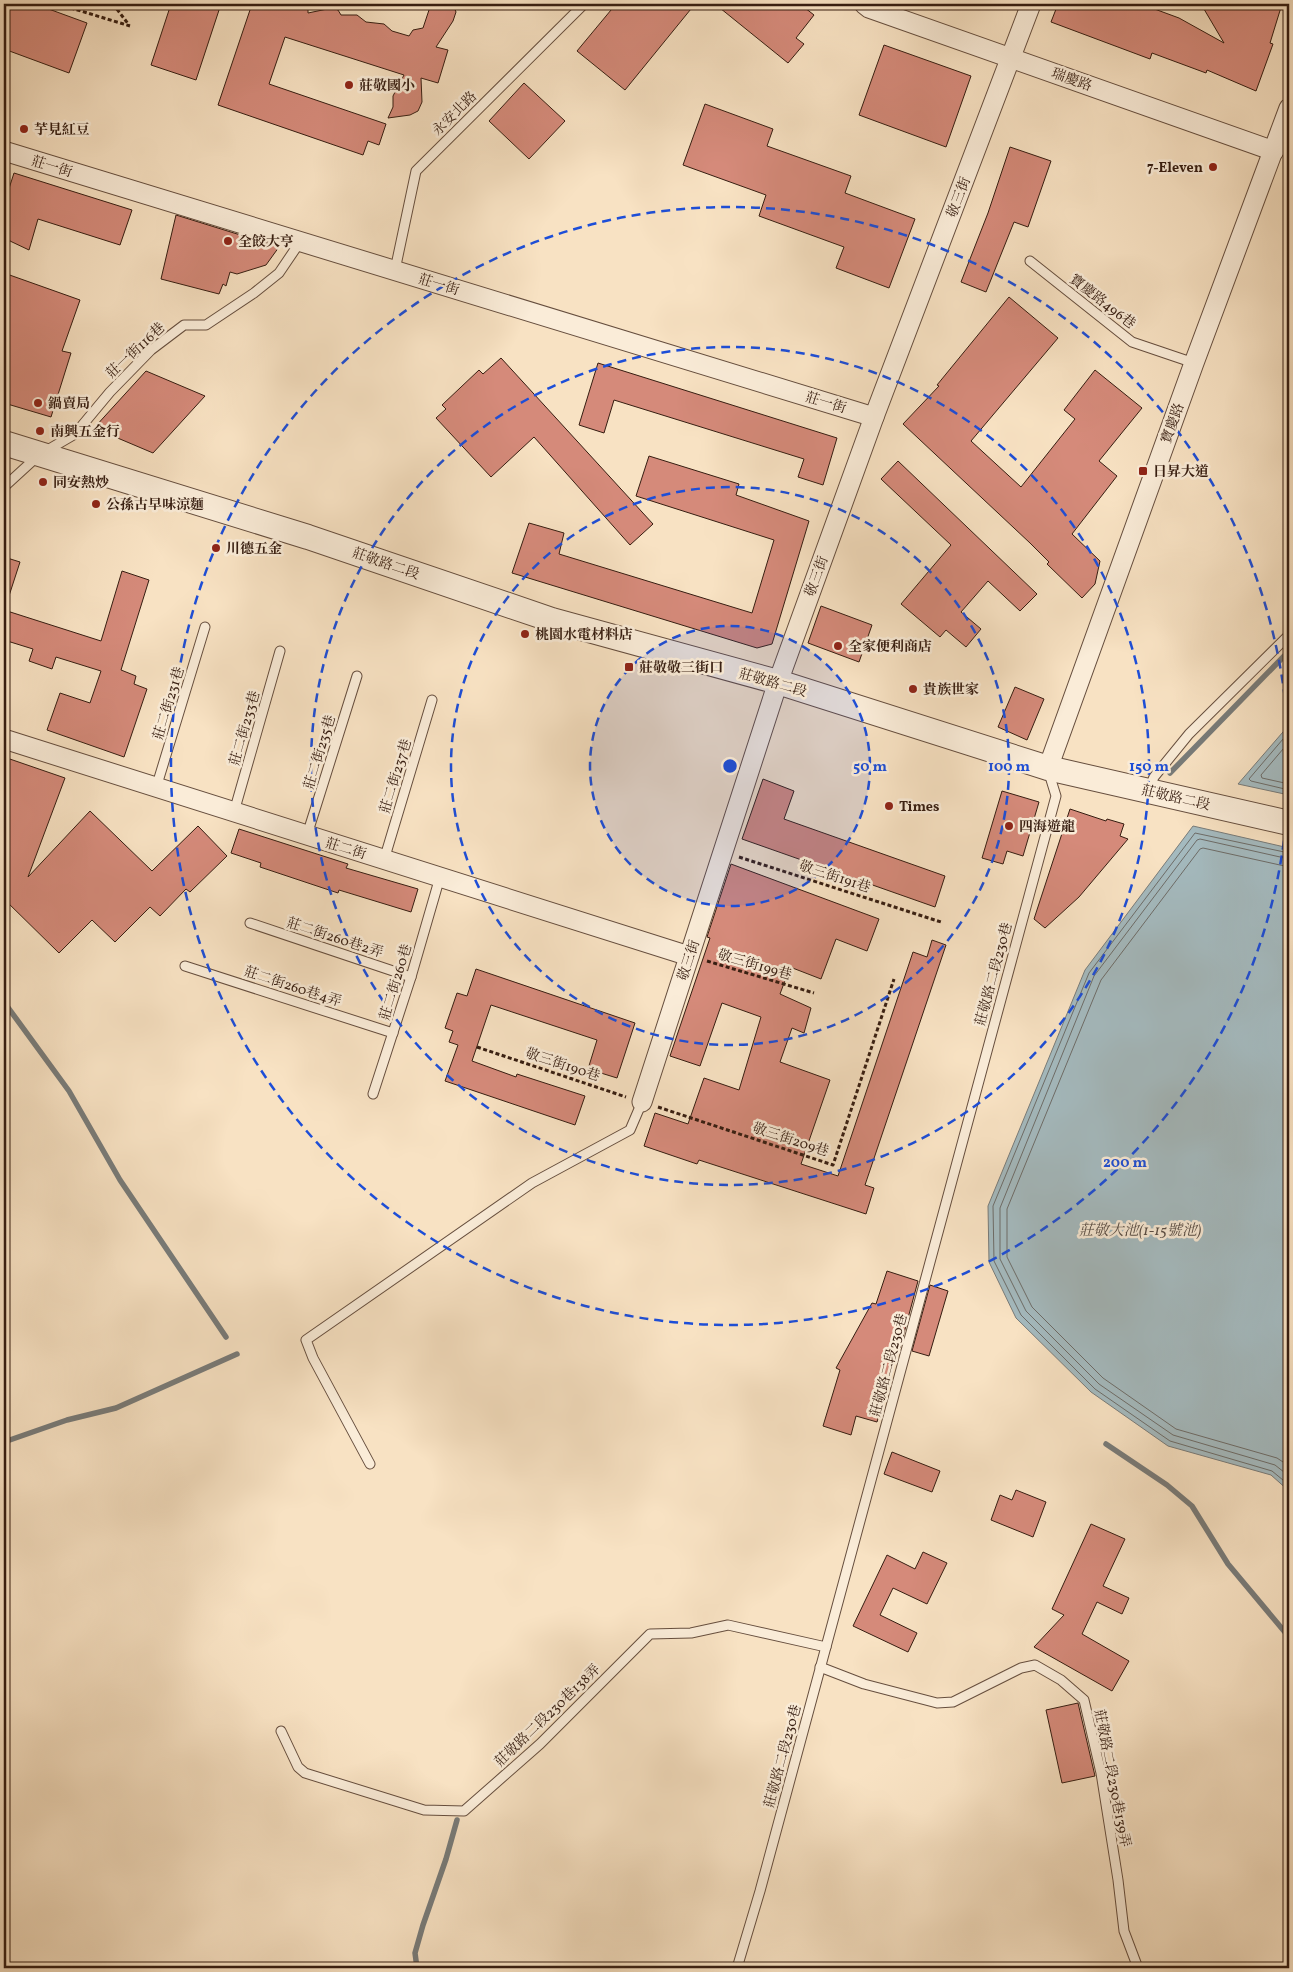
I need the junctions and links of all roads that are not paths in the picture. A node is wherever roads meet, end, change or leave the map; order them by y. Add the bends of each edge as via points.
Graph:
1 (584, 4) edge
2 (1031, 4) edge
3 (869, 5) edge
4 (1011, 58) junction
5 (1289, 108) edge
6 (4, 151) edge
7 (1274, 151) junction
8 (300, 242) junction
9 (1030, 261) dead end
10 (395, 270) junction
11 (1194, 363) junction
12 (874, 417) junction
13 (4, 443) edge
14 (38, 455) junction
15 (4, 487) edge
16 (205, 627) dead end
17 (1289, 635) edge
18 (280, 651) dead end
19 (357, 676) dead end
20 (778, 682) junction
21 (432, 700) dead end
22 (4, 739) edge
23 (1048, 768) junction
24 (156, 788) junction
25 (1148, 791) junction
26 (234, 812) junction
27 (1289, 823) edge
28 (307, 835) junction
29 (384, 860) junction
30 (440, 877) junction
31 (250, 923) dead end
32 (689, 956) junction
33 (185, 966) dead end
34 (411, 977) junction
35 (393, 1033) junction
36 (373, 1094) dead end
37 (642, 1102) joint
38 (370, 1464) dead end
39 (826, 1646) junction
40 (820, 1666) junction
41 (281, 1731) dead end
42 (737, 1968) edge
43 (1138, 1968) edge

1 - 10 lane, 永安北路 via 416,171
2 - 4 street, 敬三街
3 - 4 street, 瑞慶路
4 - 7 street, 瑞慶路
4 - 12 street, 敬三街
5 - 7 street, 寶慶路
6 - 8 street, 莊一街
7 - 11 street, 寶慶路
8 - 10 street, 莊一街
8 - 14 lane, 莊一街116巷 via 279,273 206,325 184,324 151,350 74,434
9 - 11 lane, 寶慶路496巷 via 1132,342
10 - 12 street, 莊一街
11 - 23 street, 寶慶路
12 - 20 street, 敬三街
13 - 14 street, 莊敬路二段
14 - 15 lane, 莊一街116巷
14 - 20 street, 莊敬路二段 via 308,537 552,620
16 - 24 lane, 莊二街231巷
17 - 25 lane via 1189,734 1154,776
18 - 26 lane, 莊二街233巷
19 - 28 lane, 莊二街235巷
20 - 23 street, 莊敬路二段
20 - 32 street, 敬三街
21 - 29 lane, 莊二街237巷
22 - 24 street, 莊二街
23 - 25 street, 莊敬路二段
23 - 39 lane, 莊敬路二段230巷 via 1056,796
24 - 26 street, 莊二街
25 - 27 street, 莊敬路二段
26 - 28 street, 莊二街
28 - 29 street, 莊二街
29 - 30 street, 莊二街
30 - 32 street, 莊二街
30 - 34 lane, 莊二街260巷
31 - 34 lane, 莊二街260巷2弄
32 - 37 street, 敬三街
33 - 35 lane, 莊二街260巷4弄
34 - 35 lane, 莊二街260巷
35 - 36 lane, 莊二街260巷
37 - 38 lane via 630,1130 532,1183 306,1340
39 - 40 lane, 莊敬路二段230巷
39 - 41 lane, 莊敬路二段230巷138弄 via 728,1625 691,1633 650,1634 540,1744 464,1811 424,1810 305,1773 298,1767
40 - 42 lane, 莊敬路二段230巷
40 - 43 lane, 莊敬路二段230巷139弄 via 864,1684 937,1703 953,1702 1021,1668 1035,1665 1061,1680 1084,1700 1101,1773 1124,1931

